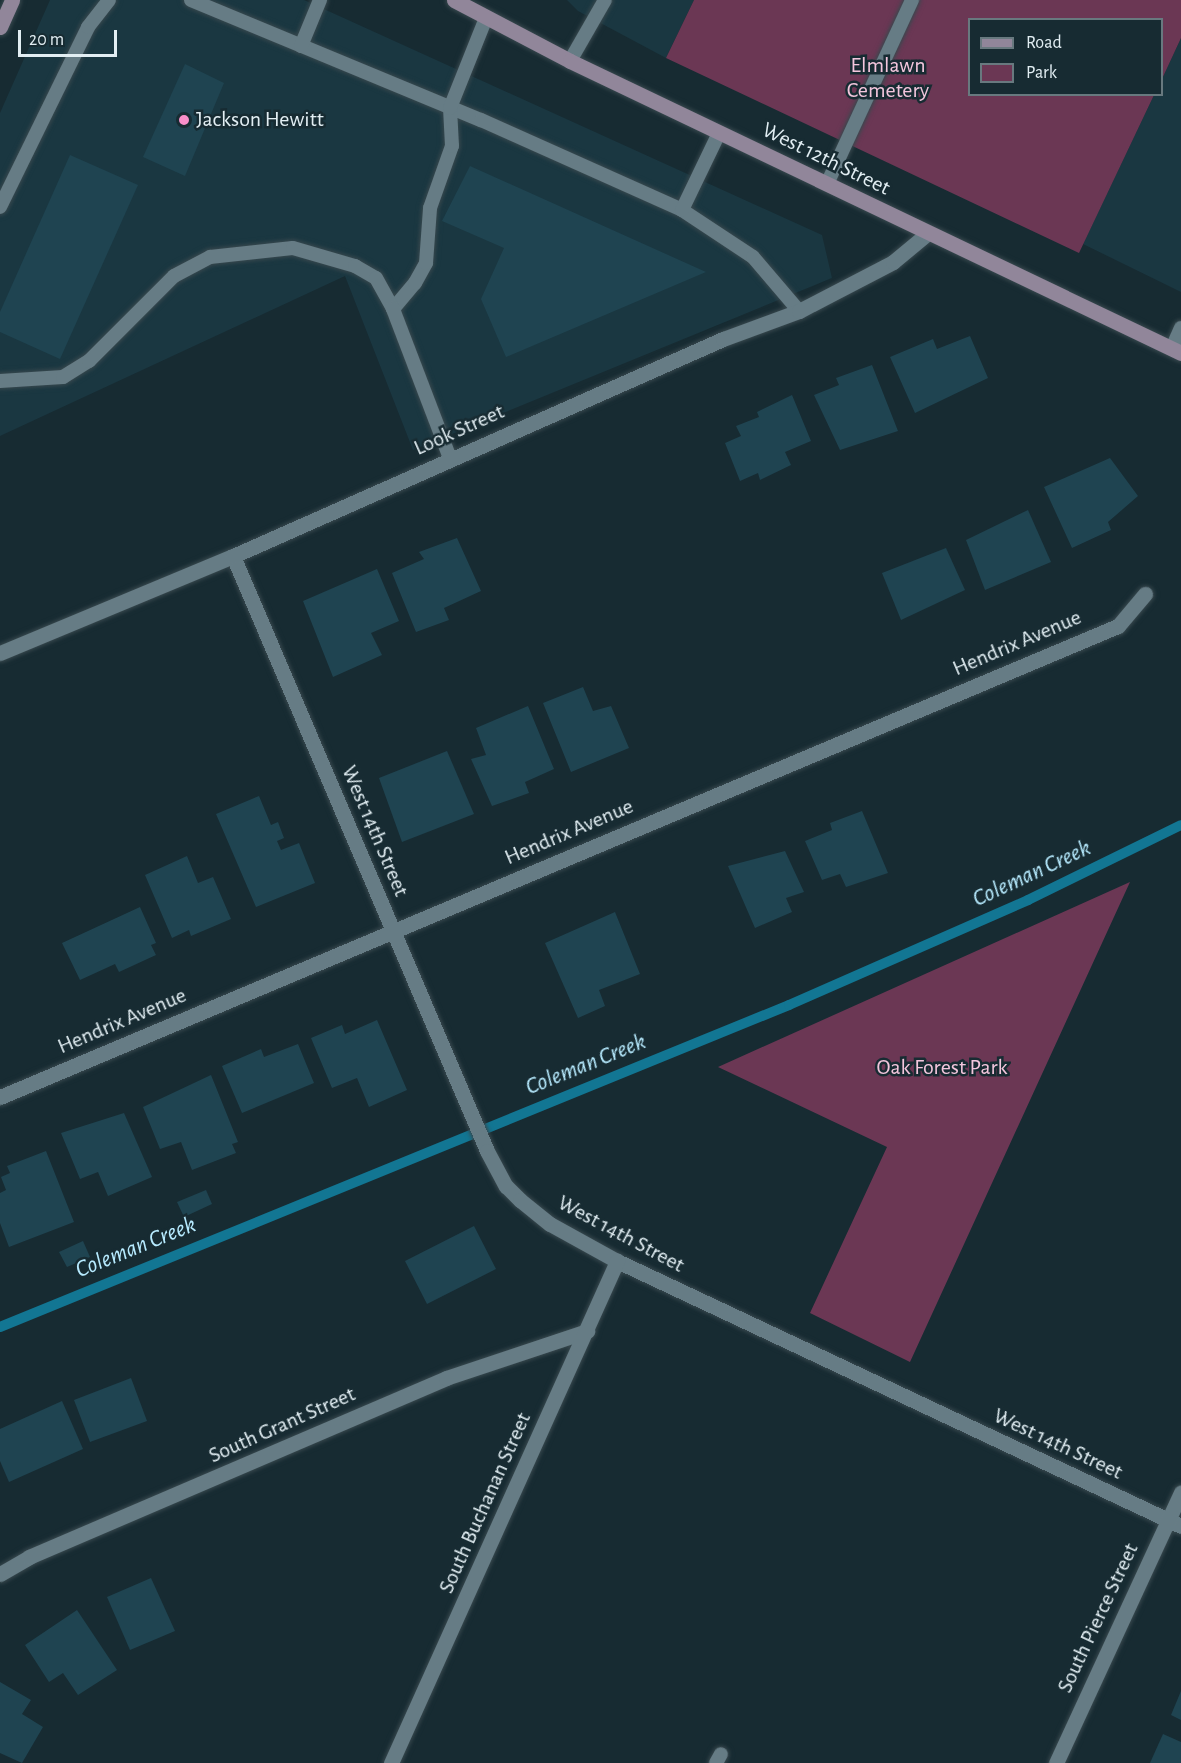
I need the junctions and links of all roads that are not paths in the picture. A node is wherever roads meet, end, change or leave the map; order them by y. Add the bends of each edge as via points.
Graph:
1 (12, 0) edge
2 (109, 0) edge
3 (191, 0) edge
4 (320, 0) edge
5 (454, 0) edge
6 (605, 0) edge
7 (912, 0) edge
8 (486, 18) junction
9 (0, 27) edge
10 (301, 46) junction
11 (570, 61) junction
12 (450, 108) junction
13 (719, 133) junction
14 (827, 184) junction
15 (0, 207) edge
16 (682, 210) junction
17 (928, 233) junction
18 (393, 309) junction
19 (799, 310) junction
20 (1181, 328) edge
21 (1176, 350) edge
22 (0, 381) edge
23 (450, 458) junction
24 (233, 556) junction
25 (1145, 594) dead end
26 (0, 653) edge
27 (394, 931) junction
28 (0, 1097) edge
29 (617, 1261) junction
30 (587, 1331) junction
31 (1181, 1493) edge
32 (1174, 1523) edge
33 (0, 1574) edge
34 (391, 1763) edge
35 (1056, 1763) edge

1 - 9 main road
2 - 15 lane via 88,27
3 - 10 lane
4 - 10 lane
5 - 8 main road, West 12th Street
6 - 11 lane
7 - 14 lane
8 - 11 main road, West 12th Street
8 - 12 lane
10 - 12 lane
11 - 13 main road, West 12th Street
12 - 16 lane
12 - 18 lane via 452,146 430,208 426,263 416,283
13 - 14 main road, West 12th Street
13 - 16 lane
14 - 17 main road, West 12th Street
16 - 19 lane via 753,256
17 - 19 street, Look Street via 893,262
17 - 21 main road, West 12th Street
18 - 22 lane via 376,278 355,266 293,248 210,257 174,276 89,362 63,377
18 - 23 lane
19 - 23 street, Look Street
20 - 21 lane
23 - 24 street, Look Street
24 - 26 street, Look Street
24 - 27 street, West 14th Street
25 - 27 street, Hendrix Avenue via 1118,626
27 - 28 street, Hendrix Avenue
27 - 29 street, West 14th Street via 487,1151 506,1186 550,1224
29 - 30 street, South Buchanan Street
29 - 32 street, West 14th Street
30 - 33 street, South Grant Street via 446,1378 28,1557
30 - 34 street, South Buchanan Street
31 - 32 street, South Pierce Street
32 - 35 street, South Pierce Street

